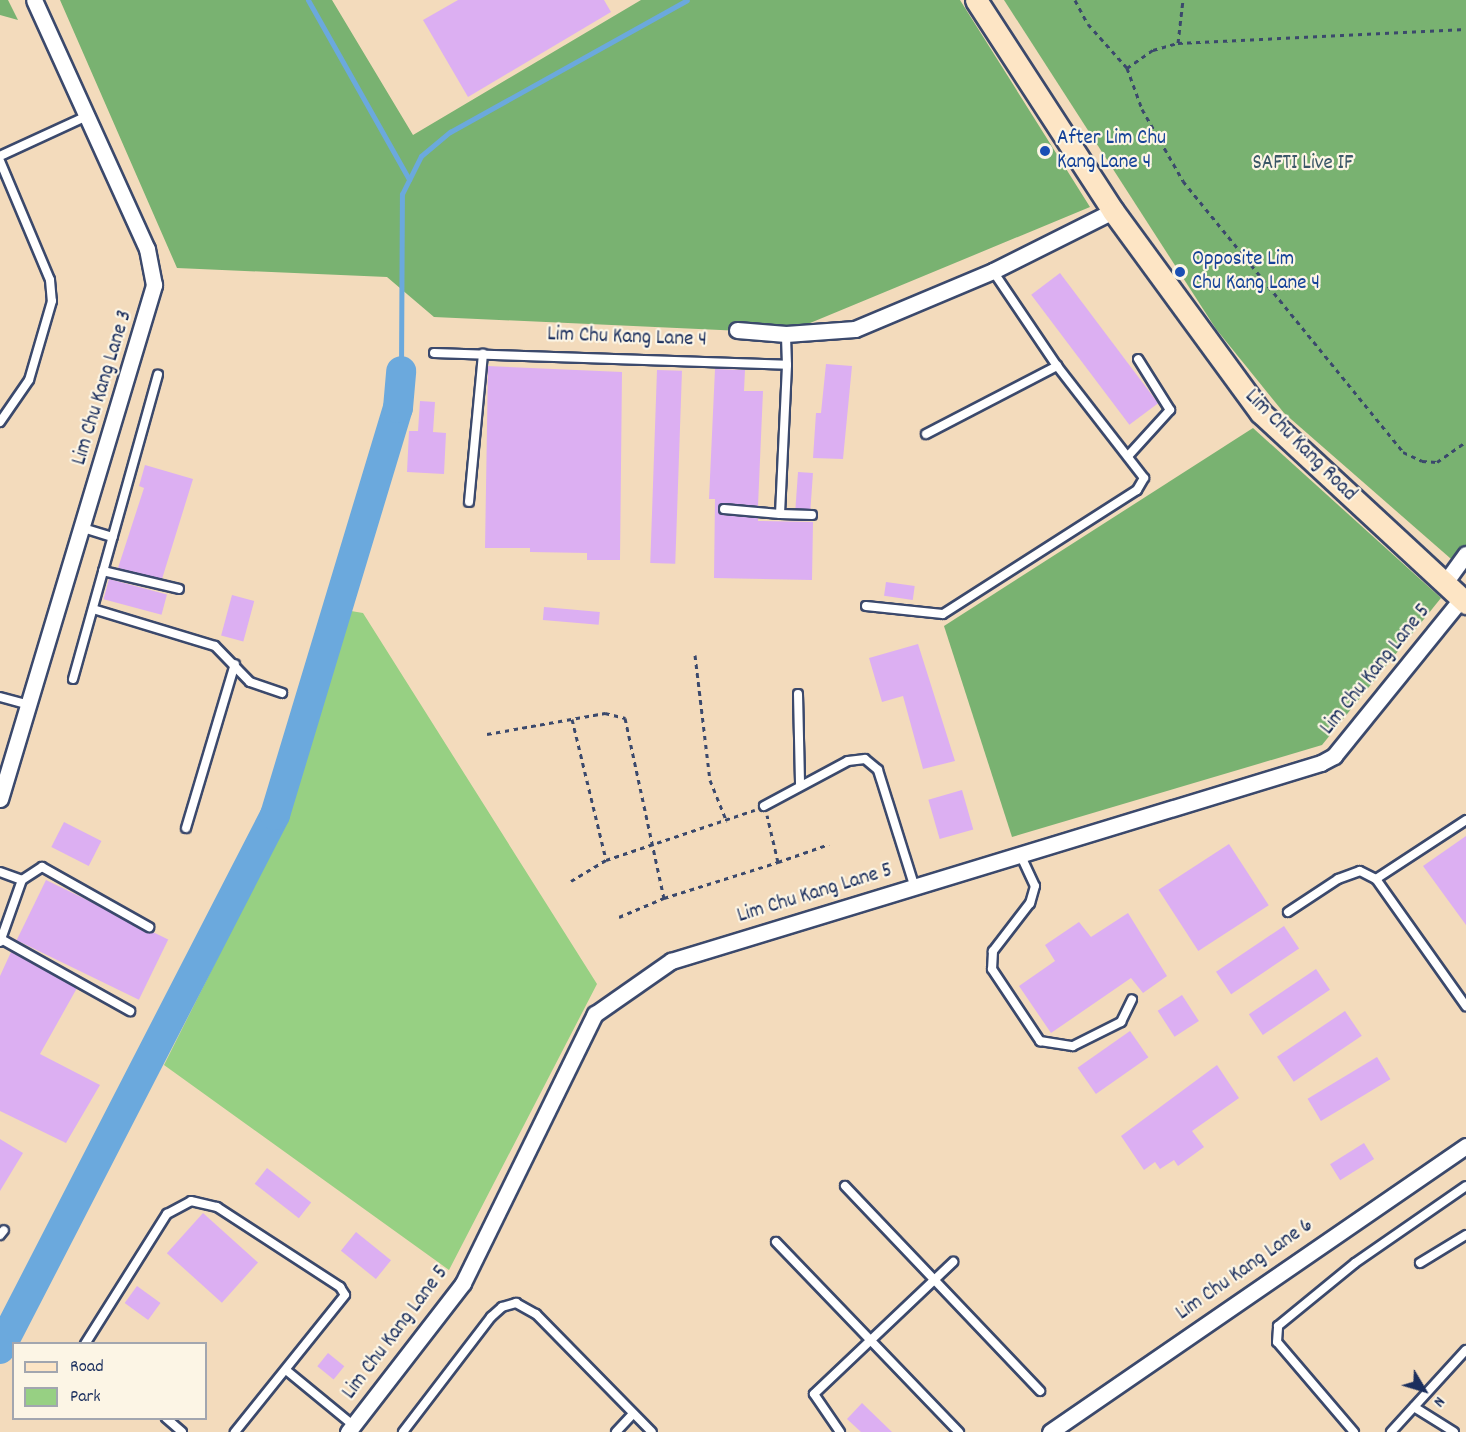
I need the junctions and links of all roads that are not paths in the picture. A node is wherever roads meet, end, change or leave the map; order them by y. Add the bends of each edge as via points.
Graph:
1 (34, 0) edge
2 (976, 0) edge
3 (87, 116) junction
4 (0, 156) edge
5 (0, 161) edge
6 (1113, 211) junction
7 (993, 271) junction
8 (737, 330) dead end
9 (786, 334) junction
10 (434, 353) dead end
11 (483, 354) junction
12 (1138, 359) dead end
13 (787, 365) junction
14 (1057, 366) junction
15 (158, 375) dead end
16 (0, 422) edge
17 (926, 434) dead end
18 (1130, 455) junction
19 (469, 502) dead end
20 (724, 509) dead end
21 (780, 514) junction
22 (812, 514) dead end
23 (83, 528) junction
24 (113, 537) junction
25 (1466, 554) edge
26 (104, 571) junction
27 (1444, 584) junction
28 (179, 589) dead end
29 (1463, 601) edge
30 (866, 606) dead end
31 (93, 609) junction
32 (235, 664) junction
33 (74, 679) dead end
34 (282, 693) dead end
35 (798, 694) dead end
36 (0, 697) edge
37 (29, 705) junction
38 (800, 784) junction
39 (0, 799) edge
40 (764, 806) road end
41 (1466, 820) edge
42 (186, 828) dead end
43 (1020, 852) junction
44 (0, 872) edge
45 (1376, 879) junction
46 (22, 880) junction
47 (914, 885) junction
48 (1288, 912) dead end
49 (149, 927) dead end
50 (1, 940) edge
51 (1132, 999) dead end
52 (1466, 1006) edge
53 (130, 1011) dead end
54 (1466, 1146) edge
55 (845, 1186) dead end
56 (1466, 1186) edge
57 (1466, 1235) edge
58 (776, 1242) dead end
59 (953, 1262) dead end
60 (1420, 1263) dead end
61 (933, 1280) junction
62 (869, 1341) junction
63 (86, 1342) edge
64 (1466, 1350) edge
65 (286, 1370) junction
66 (1040, 1391) dead end
67 (1414, 1407) junction
68 (633, 1414) junction
69 (167, 1420) edge
70 (351, 1429) edge
71 (182, 1432) edge
72 (235, 1432) edge
73 (403, 1432) edge
74 (616, 1432) edge
75 (652, 1432) edge
76 (840, 1432) edge
77 (959, 1432) edge
78 (1050, 1432) edge
79 (1354, 1432) edge
80 (1391, 1432) edge
81 (1454, 1432) edge

1 - 3 street, Lim Chu Kang Lane 3
2 - 6 main road, Lim Chu Kang Road
3 - 4 lane
3 - 23 street, Lim Chu Kang Lane 3 via 147,249 154,285
5 - 16 lane via 50,280 52,301 29,380
6 - 7 street, Lim Chu Kang Lane 4
6 - 27 main road, Lim Chu Kang Road via 1261,413
7 - 9 street, Lim Chu Kang Lane 4 via 855,329
7 - 14 lane
8 - 9 street, Lim Chu Kang Lane 4
9 - 13 lane
10 - 11 lane, Lim Chu Kang Lane 4
11 - 13 lane, Lim Chu Kang Lane 4
11 - 19 lane
12 - 18 lane via 1170,410
13 - 21 lane
14 - 17 lane
14 - 18 lane
15 - 24 lane
18 - 30 lane via 1144,478 1137,490 943,614
20 - 21 lane
21 - 22 lane
23 - 24 lane
23 - 37 street, Lim Chu Kang Lane 3
24 - 26 lane
25 - 27 street
26 - 28 lane
26 - 31 lane
27 - 29 main road, Lim Chu Kang Road
29 - 43 street, Lim Chu Kang Lane 5 via 1334,756
31 - 32 lane via 215,646
31 - 33 lane
32 - 34 lane via 250,682
32 - 42 lane
35 - 38 lane
36 - 37 lane
37 - 39 street, Lim Chu Kang Lane 3
38 - 40 lane
38 - 47 lane via 848,761 865,759 878,770
41 - 45 lane
43 - 47 street, Lim Chu Kang Lane 5
43 - 51 lane via 1035,886 1030,903 993,951 992,969 1040,1041 1073,1046 1120,1022
44 - 46 lane
45 - 48 lane via 1360,871 1338,879
45 - 52 lane
46 - 49 lane via 42,867
46 - 50 lane
47 - 70 street, Lim Chu Kang Lane 5 via 670,961 595,1014 463,1282
50 - 53 lane
54 - 78 street, Lim Chu Kang Lane 6
55 - 61 lane
56 - 79 lane via 1355,1263 1278,1326 1277,1342
57 - 60 lane
58 - 62 lane
59 - 61 lane
61 - 62 lane
61 - 66 lane
62 - 76 lane via 814,1394
62 - 77 lane
63 - 65 lane via 167,1214 177,1205 205,1202 340,1287 345,1295
64 - 67 lane
65 - 70 lane
65 - 72 lane
67 - 80 lane
67 - 81 lane
68 - 73 lane via 536,1314 516,1303 502,1307 491,1317
68 - 74 lane
68 - 75 lane
69 - 71 lane

